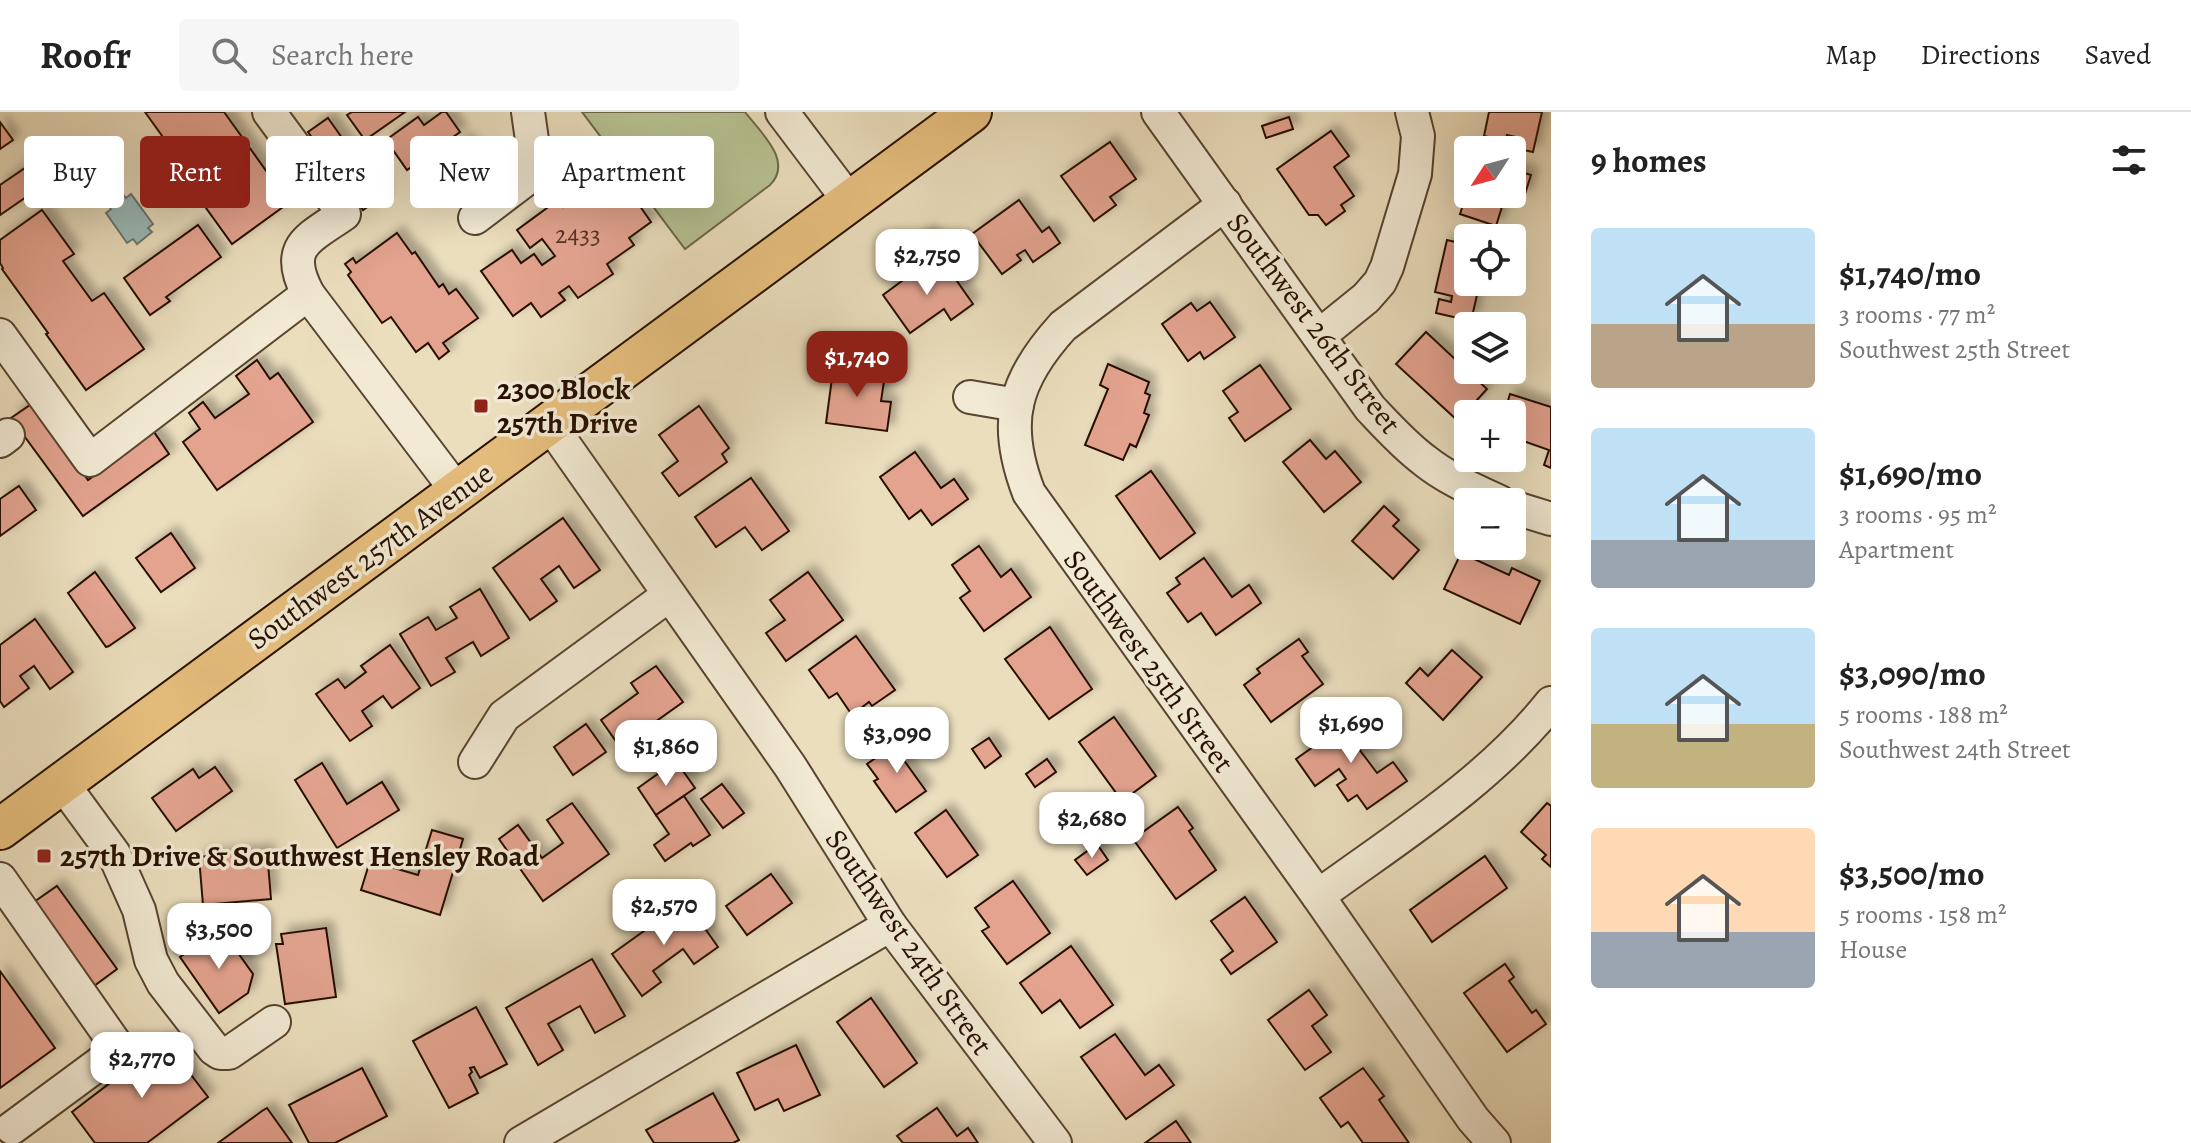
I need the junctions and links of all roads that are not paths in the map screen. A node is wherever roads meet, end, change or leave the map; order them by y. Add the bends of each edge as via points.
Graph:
1 (269, 112) edge
2 (528, 112) edge
3 (782, 112) edge
4 (971, 112) edge
5 (1158, 112) edge
6 (1412, 112) edge
7 (850, 202) junction
8 (1225, 204) junction
9 (475, 218) dead end
10 (308, 294) junction
11 (0, 335) edge
12 (1319, 336) junction
13 (970, 397) dead end
14 (1017, 405) junction
15 (549, 423) junction
16 (1473, 488) edge
17 (457, 491) junction
18 (1526, 511) edge
19 (1551, 519) edge
20 (669, 595) junction
21 (1551, 703) edge
22 (475, 762) dead end
23 (62, 783) junction
24 (0, 829) edge
25 (0, 879) edge
26 (1318, 896) junction
27 (890, 925) junction
28 (274, 1022) dead end
29 (12, 1128) dead end
30 (521, 1143) edge
31 (1055, 1143) edge
32 (1494, 1143) edge

1 - 10 street via 344,214 304,242 297,274
2 - 9 street via 533,174
3 - 7 street
4 - 7 main road, Southwest 257th Avenue
5 - 8 street, Southwest 26th Street
6 - 12 street via 1418,136 1415,174 1387,267 1366,298
7 - 15 main road, Southwest 257th Avenue
8 - 12 street, Southwest 26th Street
8 - 14 street, Southwest 25th Street via 1063,326 1042,349
10 - 11 street via 90,460
10 - 17 street
12 - 16 street, Southwest 26th Street via 1399,439 1437,469
13 - 14 street
14 - 26 street, Southwest 25th Street via 1018,465 1029,493
15 - 17 main road, Southwest 257th Avenue
15 - 20 street, Southwest 24th Street
17 - 23 main road, Southwest 257th Avenue
18 - 19 street
20 - 22 street via 504,716
20 - 27 street, Southwest 24th Street via 790,766
21 - 26 street via 1511,749 1461,791
23 - 24 main road, Southwest 257th Avenue
23 - 28 street via 114,854 163,983 214,1049 229,1053
25 - 29 street via 119,1049
26 - 32 street, Southwest 25th Street
27 - 30 street
27 - 31 street, Southwest 24th Street

